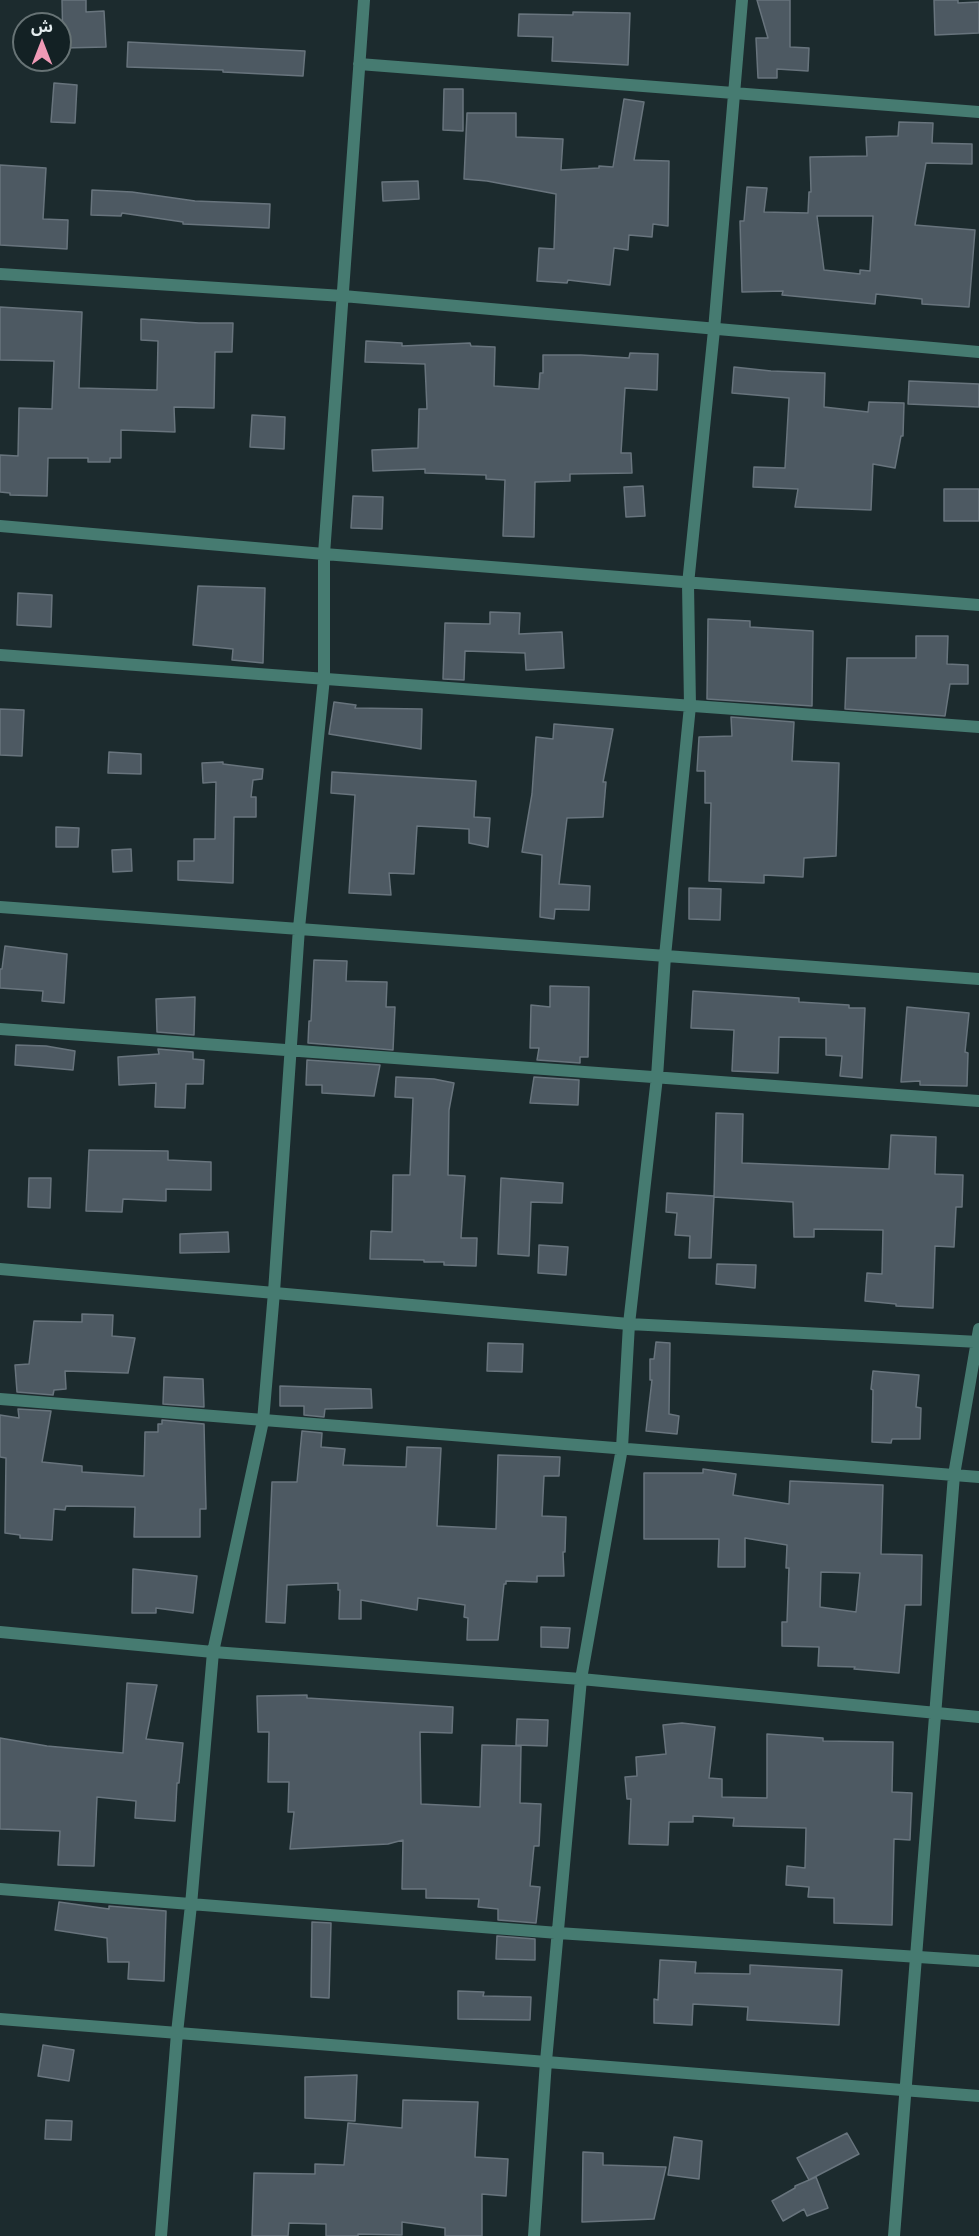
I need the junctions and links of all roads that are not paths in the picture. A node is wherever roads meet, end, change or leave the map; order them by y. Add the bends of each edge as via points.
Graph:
1 (364, 0) edge
2 (742, 0) edge
3 (359, 64) junction
4 (735, 93) junction
5 (979, 112) edge
6 (0, 274) edge
7 (343, 296) junction
8 (714, 330) junction
9 (979, 352) edge
10 (0, 526) edge
11 (324, 554) junction
12 (688, 584) junction
13 (979, 605) edge
14 (0, 655) edge
15 (324, 678) junction
16 (690, 706) junction
17 (979, 727) edge
18 (0, 907) edge
19 (299, 928) junction
20 (665, 956) junction
21 (979, 979) edge
22 (0, 1029) edge
23 (291, 1050) junction
24 (657, 1077) junction
25 (979, 1101) edge
26 (0, 1269) edge
27 (274, 1292) junction
28 (629, 1324) junction
29 (979, 1329) edge
30 (978, 1342) edge
31 (0, 1399) edge
32 (263, 1421) junction
33 (622, 1448) junction
34 (954, 1475) junction
35 (979, 1477) edge
36 (0, 1632) edge
37 (213, 1652) junction
38 (581, 1679) junction
39 (937, 1713) junction
40 (979, 1717) edge
41 (0, 1889) edge
42 (191, 1905) junction
43 (558, 1934) junction
44 (915, 1955) junction
45 (979, 1961) edge
46 (0, 2019) edge
47 (177, 2033) junction
48 (546, 2061) junction
49 (906, 2090) junction
50 (979, 2096) edge
51 (161, 2236) edge
52 (534, 2236) edge
53 (894, 2236) edge

1 - 3 street
2 - 4 street
3 - 4 street
3 - 7 street
4 - 5 street
4 - 8 street
6 - 7 street
7 - 8 street
7 - 11 street
8 - 9 street
8 - 12 street
10 - 11 street
11 - 12 street
11 - 15 street
12 - 13 street
12 - 16 street
14 - 15 street
15 - 16 street
15 - 19 street
16 - 17 street
16 - 20 street
18 - 19 street
19 - 20 street
19 - 23 street
20 - 21 street
20 - 24 street
22 - 23 street
23 - 24 street
23 - 27 street
24 - 25 street
24 - 28 street
26 - 27 street
27 - 28 street
27 - 32 street
28 - 30 street
28 - 33 street
29 - 30 street
30 - 34 street
31 - 32 street
32 - 33 street
32 - 37 street
33 - 34 street
33 - 38 street
34 - 35 street
34 - 39 street
36 - 37 street
37 - 38 street
37 - 42 street
38 - 39 street
38 - 43 street
39 - 40 street
39 - 44 street
41 - 42 street
42 - 43 street
42 - 47 street
43 - 44 street
43 - 48 street
44 - 45 street
44 - 49 street
46 - 47 street
47 - 48 street
47 - 51 street
48 - 49 street
48 - 52 street
49 - 50 street
49 - 53 street

